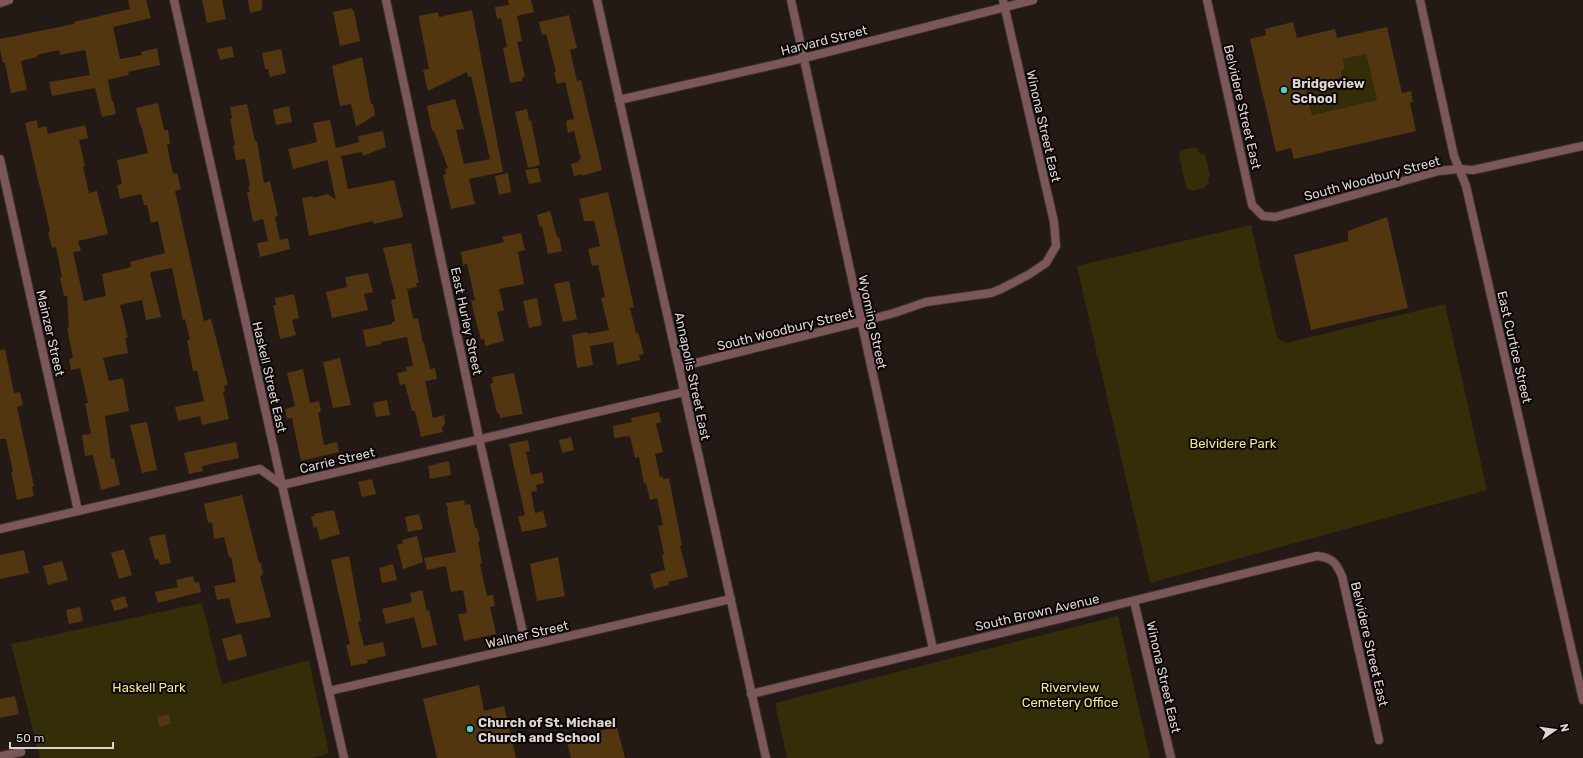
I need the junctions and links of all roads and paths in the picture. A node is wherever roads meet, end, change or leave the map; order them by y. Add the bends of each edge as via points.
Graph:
1 (8, 0) edge
2 (174, 0) edge
3 (386, 0) edge
4 (597, 0) edge
5 (791, 0) edge
6 (1033, 0) edge
7 (1207, 0) edge
8 (1420, 0) edge
9 (0, 3) edge
10 (1004, 3) edge
11 (804, 58) junction
12 (619, 100) junction
13 (1583, 146) edge
14 (0, 160) edge
15 (1458, 169) junction
16 (1262, 216) joint
17 (1050, 256) joint
18 (860, 322) junction
19 (679, 367) junction
20 (684, 392) junction
21 (479, 438) junction
22 (282, 485) junction
23 (78, 511) junction
24 (0, 529) edge
25 (1328, 558) joint
26 (731, 599) junction
27 (1134, 601) junction
28 (526, 646) junction
29 (933, 649) junction
30 (329, 692) junction
31 (751, 694) junction
32 (1583, 700) edge
33 (1379, 740) dead end
34 (21, 752) dead end
35 (0, 756) edge
36 (344, 758) edge
37 (766, 758) edge
38 (1171, 758) edge

1 - 9 street
2 - 22 street, Haskell Street East
3 - 21 street, East Hurley Street
4 - 12 street, Annapolis Street East
5 - 11 street, Wyoming Street
6 - 10 street, Harvard Street
7 - 16 street, Belvidere Street East via 1252,205
8 - 15 street, East Curtice Street
10 - 11 street, Harvard Street
10 - 17 street, Winona Street East via 1054,222 1056,246
11 - 12 street, Harvard Street
11 - 18 street, Wyoming Street
12 - 19 street, Annapolis Street East
13 - 15 street, South Woodbury Street via 1473,170
14 - 23 street, Mainzer Street
15 - 16 street, South Woodbury Street via 1439,171 1275,217
15 - 32 street, East Curtice Street via 1466,186
17 - 18 street, South Woodbury Street via 1044,265 991,293 931,301
18 - 19 street, South Woodbury Street
18 - 29 street, Wyoming Street
19 - 20 street, Annapolis Street East
20 - 21 street, Carrie Street
20 - 26 street, Annapolis Street East
21 - 22 street, Carrie Street
21 - 28 street, East Hurley Street
22 - 23 street via 260,469
22 - 30 street, Haskell Street East
23 - 24 street
25 - 27 street, South Brown Avenue via 1306,558
25 - 33 street, Belvidere Street East via 1337,565 1342,576
26 - 28 street, Wallner Street
26 - 31 street, Annapolis Street East
27 - 29 street, South Brown Avenue
27 - 38 street, Winona Street East
28 - 30 street, Wallner Street
29 - 31 street, South Brown Avenue
30 - 36 street, Haskell Street East
31 - 37 street, Annapolis Street East
34 - 35 street

